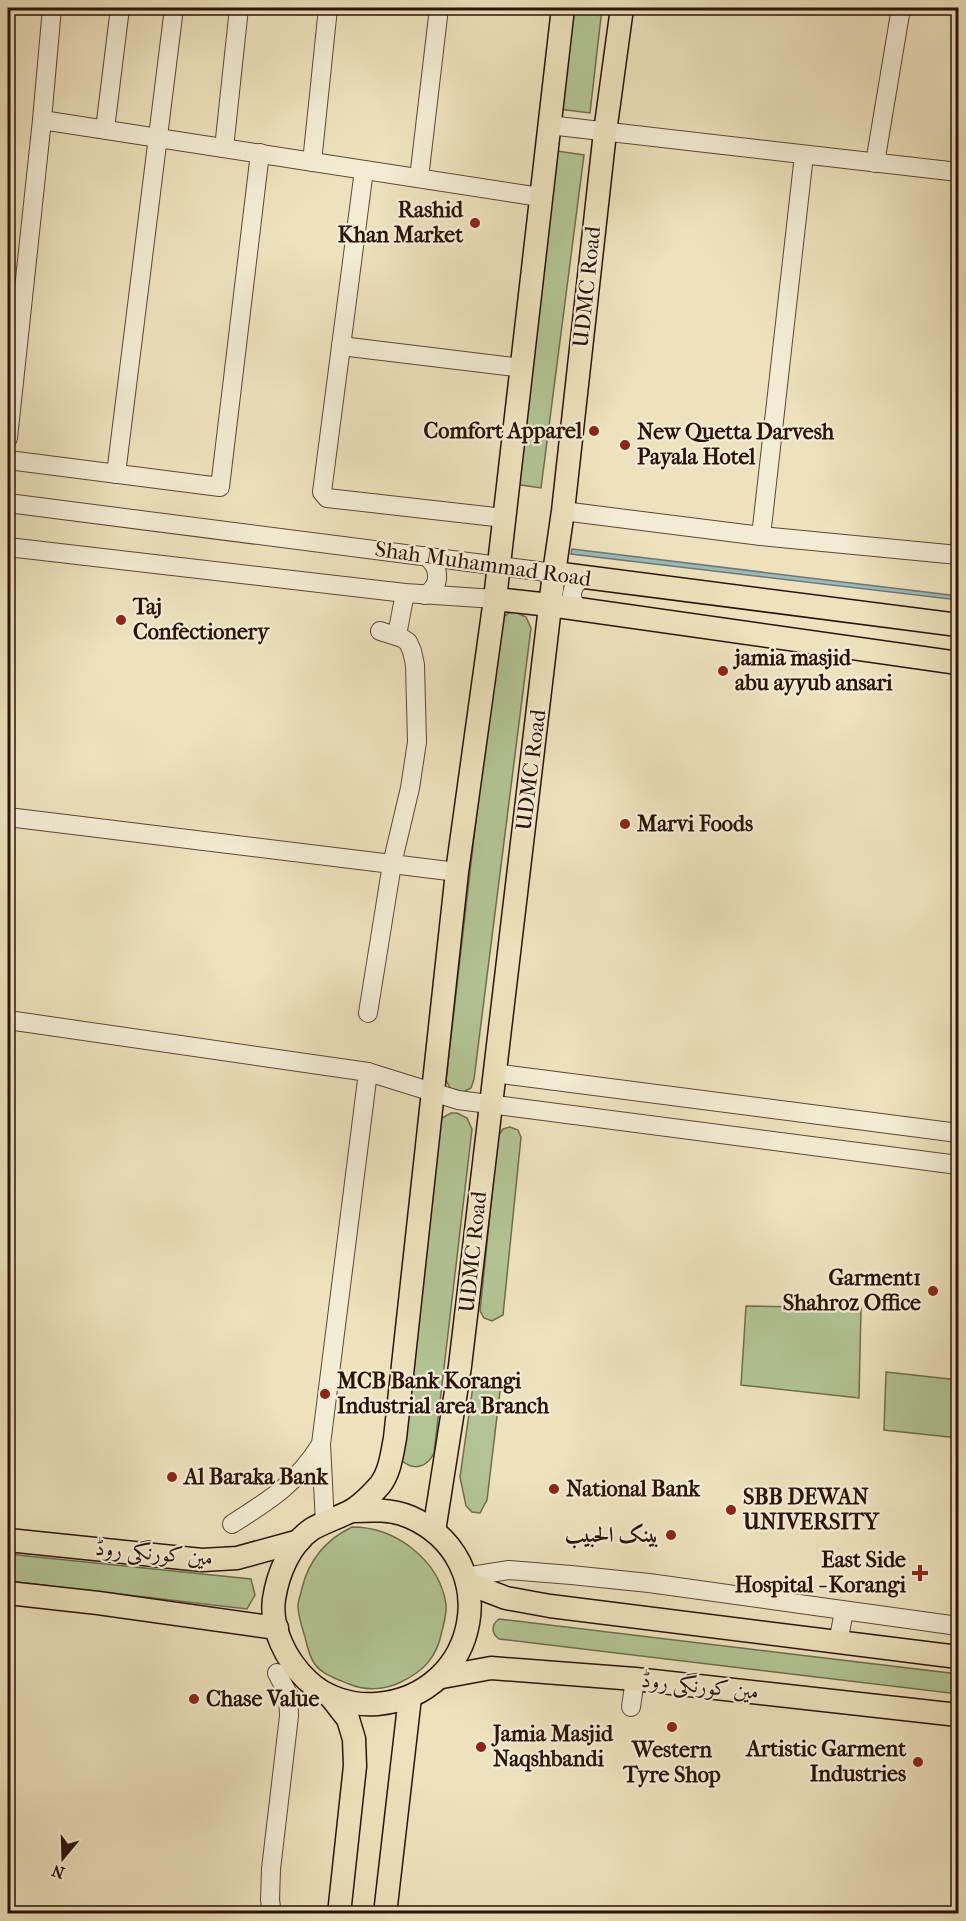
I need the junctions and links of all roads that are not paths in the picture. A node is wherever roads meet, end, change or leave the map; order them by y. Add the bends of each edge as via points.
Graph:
1 (45, 8) edge
2 (52, 8) edge
3 (120, 8) edge
4 (174, 8) edge
5 (239, 8) edge
6 (328, 8) edge
7 (439, 8) edge
8 (563, 8) edge
9 (622, 8) edge
10 (902, 8) edge
11 (42, 120) junction
12 (549, 125) junction
13 (105, 129) junction
14 (604, 132) junction
15 (157, 137) junction
16 (224, 148) junction
17 (261, 153) junction
18 (804, 154) junction
19 (312, 162) junction
20 (875, 163) junction
21 (364, 170) junction
22 (958, 172) edge
23 (419, 178) junction
24 (540, 197) junction
25 (341, 345) junction
26 (522, 368) junction
27 (8, 438) edge
28 (8, 460) edge
29 (116, 474) junction
30 (8, 503) edge
31 (563, 512) junction
32 (504, 518) junction
33 (761, 536) junction
34 (8, 547) edge
35 (958, 555) edge
36 (426, 556) junction
37 (498, 566) junction
38 (554, 573) junction
39 (584, 578) junction
40 (405, 593) junction
41 (424, 595) junction
42 (495, 599) junction
43 (550, 605) junction
44 (584, 611) junction
45 (958, 625) edge
46 (958, 663) edge
47 (8, 817) edge
48 (392, 864) junction
49 (458, 872) junction
50 (368, 1013) dead end
51 (8, 1020) edge
52 (368, 1072) junction
53 (494, 1073) junction
54 (434, 1092) junction
55 (490, 1104) junction
56 (958, 1133) edge
57 (958, 1166) edge
58 (321, 1444) junction
59 (352, 1511) junction
60 (325, 1522) junction
61 (232, 1524) dead end
62 (434, 1531) junction
63 (8, 1540) edge
64 (299, 1541) junction
65 (466, 1580) junction
66 (8, 1593) edge
67 (844, 1611) junction
68 (958, 1626) edge
69 (277, 1628) junction
70 (838, 1643) junction
71 (958, 1657) edge
72 (442, 1677) junction
73 (635, 1678) junction
74 (330, 1696) junction
75 (410, 1697) junction
76 (631, 1707) dead end
77 (958, 1715) edge
78 (272, 1914) edge
79 (339, 1914) edge
80 (385, 1914) edge

1 - 2 street
2 - 11 street
3 - 13 street
4 - 15 street
5 - 16 street
6 - 19 street
7 - 23 street
8 - 12 main road
9 - 14 main road, UDMC Road
10 - 20 street
11 - 13 street
11 - 27 street
12 - 14 street
12 - 24 main road
13 - 15 street
14 - 18 street
14 - 31 main road, UDMC Road
15 - 16 street
15 - 29 street
16 - 17 street
17 - 19 street
17 - 29 street via 220,487
18 - 20 street
18 - 33 street
19 - 21 street
20 - 22 street
21 - 23 street
21 - 25 street
23 - 24 street
24 - 26 main road
25 - 26 street
25 - 32 street via 324,497
26 - 32 main road
28 - 29 street
30 - 36 street, Shah Muhammad Road
31 - 33 street
31 - 38 main road, UDMC Road
32 - 37 main road
33 - 35 street
34 - 40 street, Shah Muhammad Road
36 - 37 street, Shah Muhammad Road
36 - 41 street via 436,566 438,580
37 - 38 street, Shah Muhammad Road
37 - 42 main road
38 - 39 main road, Shah Muhammad Road
38 - 43 main road, UDMC Road
39 - 44 street via 571,593 574,604
39 - 45 main road, Shah Muhammad Road
40 - 41 street, Shah Muhammad Road
40 - 48 street via 388,633 408,642 415,665 417,742
41 - 42 street, Shah Muhammad Road
42 - 43 main road, Shah Muhammad Road
42 - 49 main road
43 - 44 main road, Shah Muhammad Road
43 - 53 main road, UDMC Road
44 - 46 main road, Shah Muhammad Road
47 - 48 street
48 - 49 street
48 - 50 street
49 - 54 main road
51 - 52 street
52 - 54 street
52 - 58 street
53 - 55 main road, UDMC Road
53 - 56 street
54 - 55 street
54 - 59 main road via 389,1470 380,1485
55 - 57 street
55 - 62 main road, UDMC Road via 460,1366
58 - 60 street
58 - 61 street via 308,1466 279,1493
59 - 60 main road
59 - 62 main road via 381,1509 409,1516
60 - 64 main road
62 - 65 main road via 454,1553
63 - 64 main road, مین کورنگی روڈ via 202,1560 237,1558
64 - 69 main road via 281,1569 274,1601
65 - 67 street via 509,1570 571,1575
65 - 70 main road via 506,1598 550,1606
65 - 72 main road via 470,1617 461,1649
66 - 69 main road
67 - 68 street
67 - 70 street
69 - 74 main road via 291,1663 315,1688
70 - 71 main road
72 - 73 main road, مین کورنگی روڈ via 491,1668
72 - 75 main road
73 - 76 street
73 - 77 main road, مین کورنگی روڈ
74 - 75 main road via 367,1705
74 - 78 street via 277,1673 288,1694 289,1716 271,1869
74 - 79 main road via 348,1719 354,1738 355,1766
75 - 80 main road

